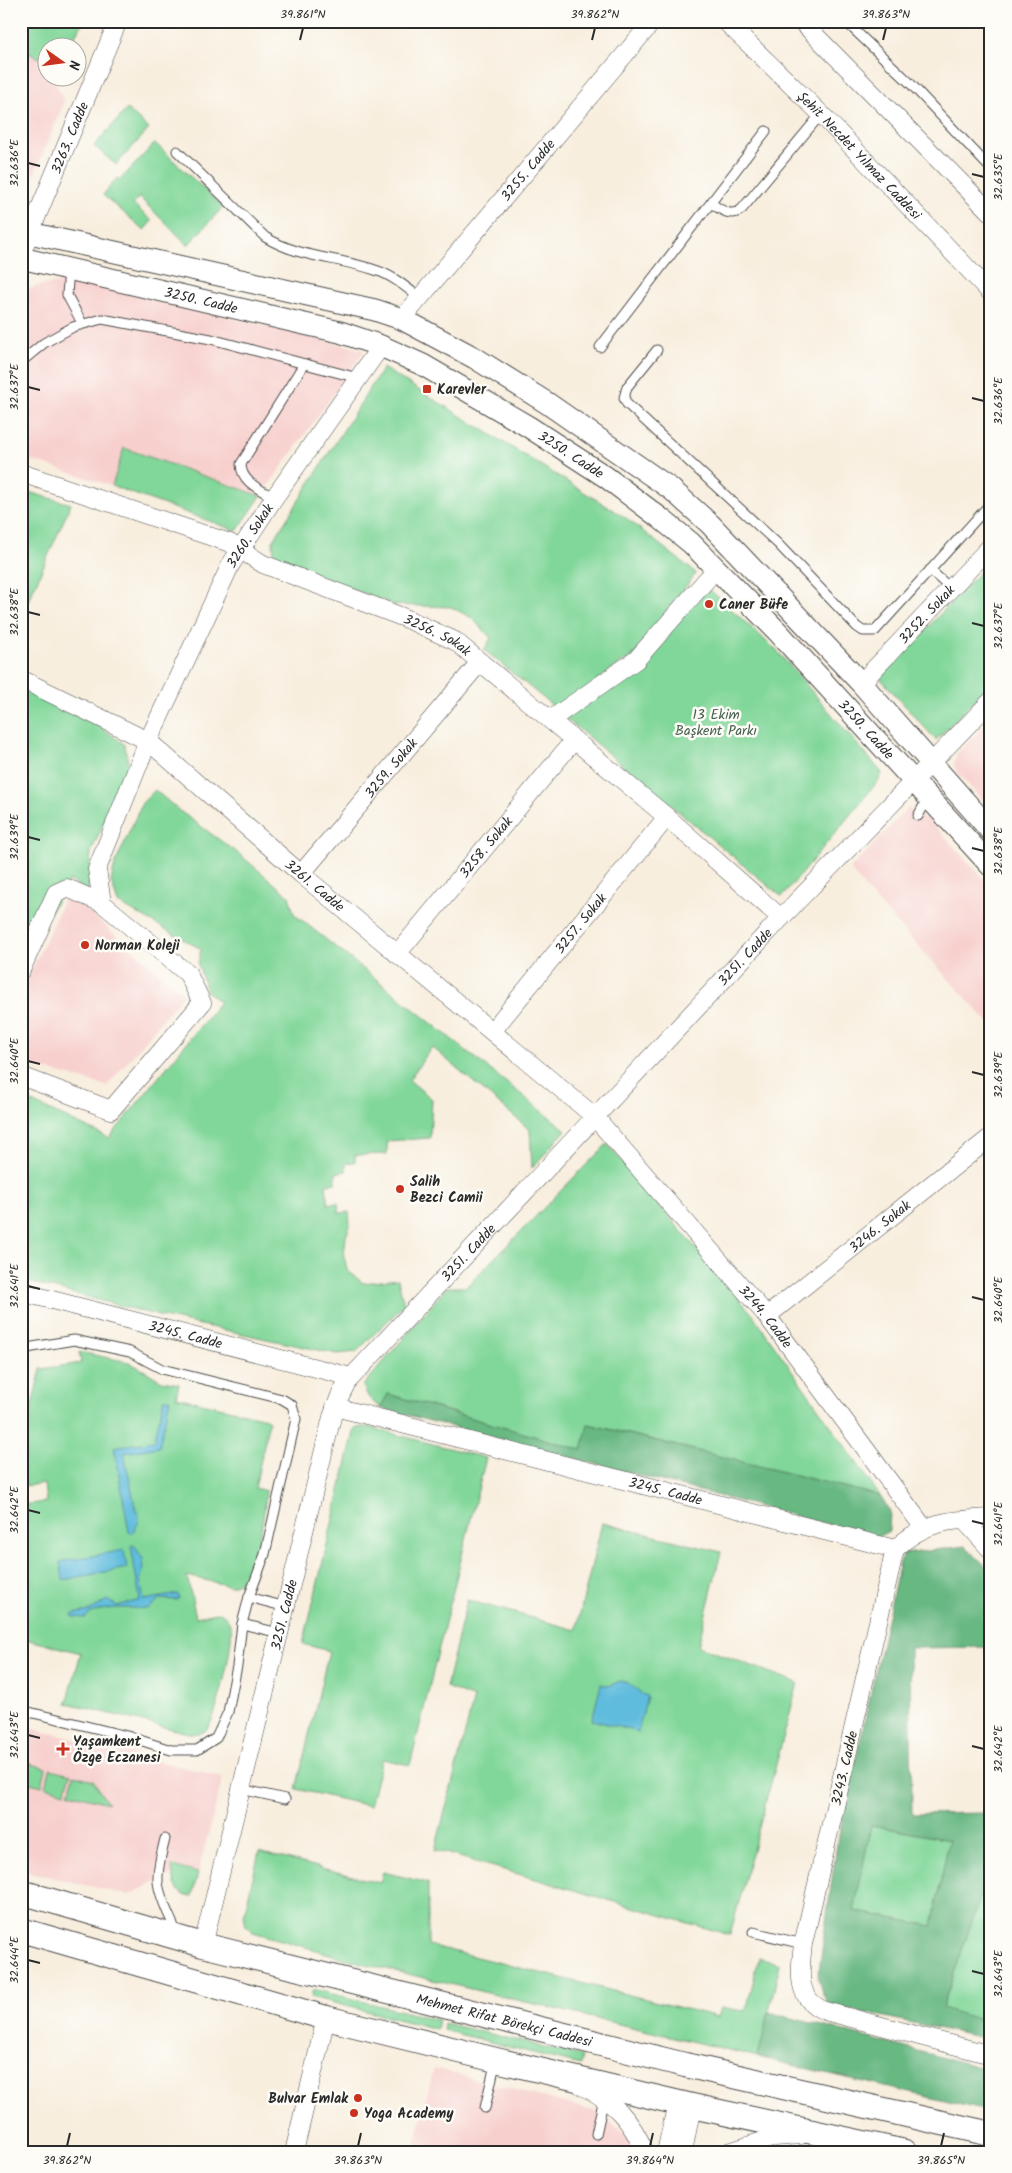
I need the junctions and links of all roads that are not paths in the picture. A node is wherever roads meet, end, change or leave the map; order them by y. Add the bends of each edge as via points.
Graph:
1 (118, 21) edge
2 (653, 21) edge
3 (725, 21) edge
4 (800, 21) edge
5 (845, 21) edge
6 (820, 114) junction
7 (766, 132) dead end
8 (178, 151) dead end
9 (991, 169) edge
10 (711, 203) junction
11 (991, 212) edge
12 (26, 231) edge
13 (21, 254) edge
14 (21, 258) edge
15 (69, 269) junction
16 (991, 293) edge
17 (420, 298) junction
18 (402, 319) junction
19 (82, 323) junction
20 (381, 346) junction
21 (600, 347) dead end
22 (657, 350) dead end
23 (21, 362) edge
24 (304, 364) junction
25 (358, 378) junction
26 (21, 473) edge
27 (274, 498) junction
28 (991, 504) edge
29 (991, 546) edge
30 (241, 549) junction
31 (716, 569) junction
32 (930, 570) junction
33 (950, 588) junction
34 (480, 662) junction
35 (21, 679) edge
36 (861, 683) junction
37 (991, 701) edge
38 (550, 720) junction
39 (574, 740) junction
40 (148, 742) junction
41 (929, 763) junction
42 (913, 780) junction
43 (667, 817) junction
44 (991, 831) edge
45 (991, 866) edge
46 (302, 874) junction
47 (102, 903) junction
48 (781, 918) junction
49 (397, 954) junction
50 (21, 970) edge
51 (493, 1030) junction
52 (21, 1076) edge
53 (594, 1116) junction
54 (991, 1137) edge
55 (21, 1292) edge
56 (767, 1316) junction
57 (21, 1349) edge
58 (351, 1376) junction
59 (335, 1407) junction
60 (991, 1518) edge
61 (964, 1520) junction
62 (924, 1528) junction
63 (895, 1549) junction
64 (991, 1550) edge
65 (249, 1597) junction
66 (286, 1606) junction
67 (242, 1624) junction
68 (278, 1633) junction
69 (21, 1710) edge
70 (241, 1789) junction
71 (285, 1800) dead end
72 (165, 1839) dead end
73 (21, 1892) edge
74 (21, 1930) edge
75 (753, 1932) dead end
76 (179, 1938) junction
77 (803, 1944) junction
78 (203, 1945) junction
79 (195, 1980) junction
80 (326, 2018) junction
81 (991, 2055) edge
82 (496, 2060) junction
83 (693, 2067) junction
84 (556, 2075) junction
85 (604, 2098) junction
86 (684, 2104) junction
87 (485, 2108) dead end
88 (596, 2134) dead end
89 (991, 2134) edge
90 (831, 2135) junction
91 (294, 2152) edge
92 (645, 2152) edge
93 (666, 2152) edge
94 (683, 2152) edge
95 (729, 2152) edge
96 (905, 2152) edge

1 - 12 street, 3263. Cadde
2 - 17 street, 3255. Cadde
3 - 6 street, Şehit Necdet Yılmaz Caddesi
4 - 11 street
5 - 9 lane via 910,83
6 - 10 lane via 742,209 731,213
6 - 16 street, Şehit Necdet Yılmaz Caddesi
7 - 10 lane
8 - 17 lane via 265,237 282,248 378,271
10 - 21 lane
12 - 13 street, 3263. Cadde
12 - 18 street, 3250. Cadde via 307,293
14 - 15 street, 3250. Cadde
15 - 19 lane via 67,295
15 - 20 street, 3250. Cadde via 340,332
17 - 18 street, 3255. Cadde
18 - 20 street
18 - 36 street, 3250. Cadde via 475,358 547,403 671,489 710,524
19 - 23 lane via 44,343
19 - 24 lane via 111,320 211,339
20 - 25 street, 3260. Sokak
20 - 31 street, 3250. Cadde via 459,385 570,453 660,518
22 - 32 lane via 627,387 624,398 627,404 778,544 857,627 863,631 875,631
24 - 25 lane
24 - 27 lane via 241,464 246,480
25 - 27 street, 3260. Sokak
26 - 30 street, 3256. Sokak
27 - 30 street, 3260. Sokak
28 - 32 lane
29 - 33 street, 3252. Sokak
30 - 34 street, 3256. Sokak via 263,564 430,629 455,641
30 - 40 street, 3260. Sokak
31 - 38 street via 636,660
31 - 42 street, 3250. Cadde
32 - 33 lane
33 - 36 street, 3252. Sokak
34 - 38 street, 3256. Sokak
34 - 46 street, 3259. Sokak
35 - 40 street, 3261. Cadde
36 - 41 street, 3250. Cadde
37 - 41 street, 3251. Cadde
38 - 39 street, 3256. Sokak
39 - 43 street, 3256. Sokak
39 - 49 street, 3258. Sokak
40 - 46 street, 3261. Cadde
40 - 47 street, 3260. Sokak via 97,869
41 - 42 street, 3251. Cadde
41 - 44 street, 3250. Cadde
42 - 45 street, 3250. Cadde via 923,807
42 - 48 street, 3251. Cadde
43 - 48 street, 3256. Sokak
43 - 51 street, 3257. Sokak
46 - 49 street, 3261. Cadde
47 - 50 street via 67,888 56,893
47 - 52 street via 188,974 202,1003 110,1110
48 - 53 street, 3251. Cadde
49 - 51 street, 3261. Cadde
51 - 53 street, 3261. Cadde
53 - 56 street, 3244. Cadde
53 - 58 street, 3251. Cadde
54 - 56 street, 3246. Sokak
55 - 58 street, 3245. Cadde
56 - 62 street, 3244. Cadde
57 - 65 lane via 74,1340 130,1352 168,1370 282,1398 292,1405 296,1419 265,1554
58 - 59 street, 3251. Cadde
59 - 63 street, 3245. Cadde
59 - 66 street, 3251. Cadde
60 - 61 street
61 - 62 street via 942,1521
61 - 64 street
62 - 63 street
63 - 77 street, 3243. Cadde
65 - 66 lane
65 - 67 lane
66 - 68 street, 3251. Cadde
67 - 68 lane
67 - 69 lane via 238,1666 228,1712 216,1738 197,1750 171,1750
68 - 70 street, 3251. Cadde
70 - 71 lane
70 - 78 street, 3251. Cadde
72 - 76 lane via 158,1880
73 - 76 main road, Mehmet Rifat Börekçi Caddesi
74 - 79 main road
75 - 77 lane
76 - 78 main road, Mehmet Rifat Börekçi Caddesi
77 - 81 street, 3243. Cadde via 800,1974 802,1989 810,2003 825,2011
78 - 79 main road
78 - 83 main road, Mehmet Rifat Börekçi Caddesi
79 - 80 main road
80 - 82 main road
80 - 91 street
82 - 84 main road
82 - 87 lane
83 - 86 main road
83 - 89 main road, Mehmet Rifat Börekçi Caddesi
84 - 85 street
84 - 86 main road
85 - 88 lane
85 - 92 street via 636,2131
86 - 90 main road
86 - 93 street
86 - 94 street
90 - 95 street via 775,2137
90 - 96 main road

